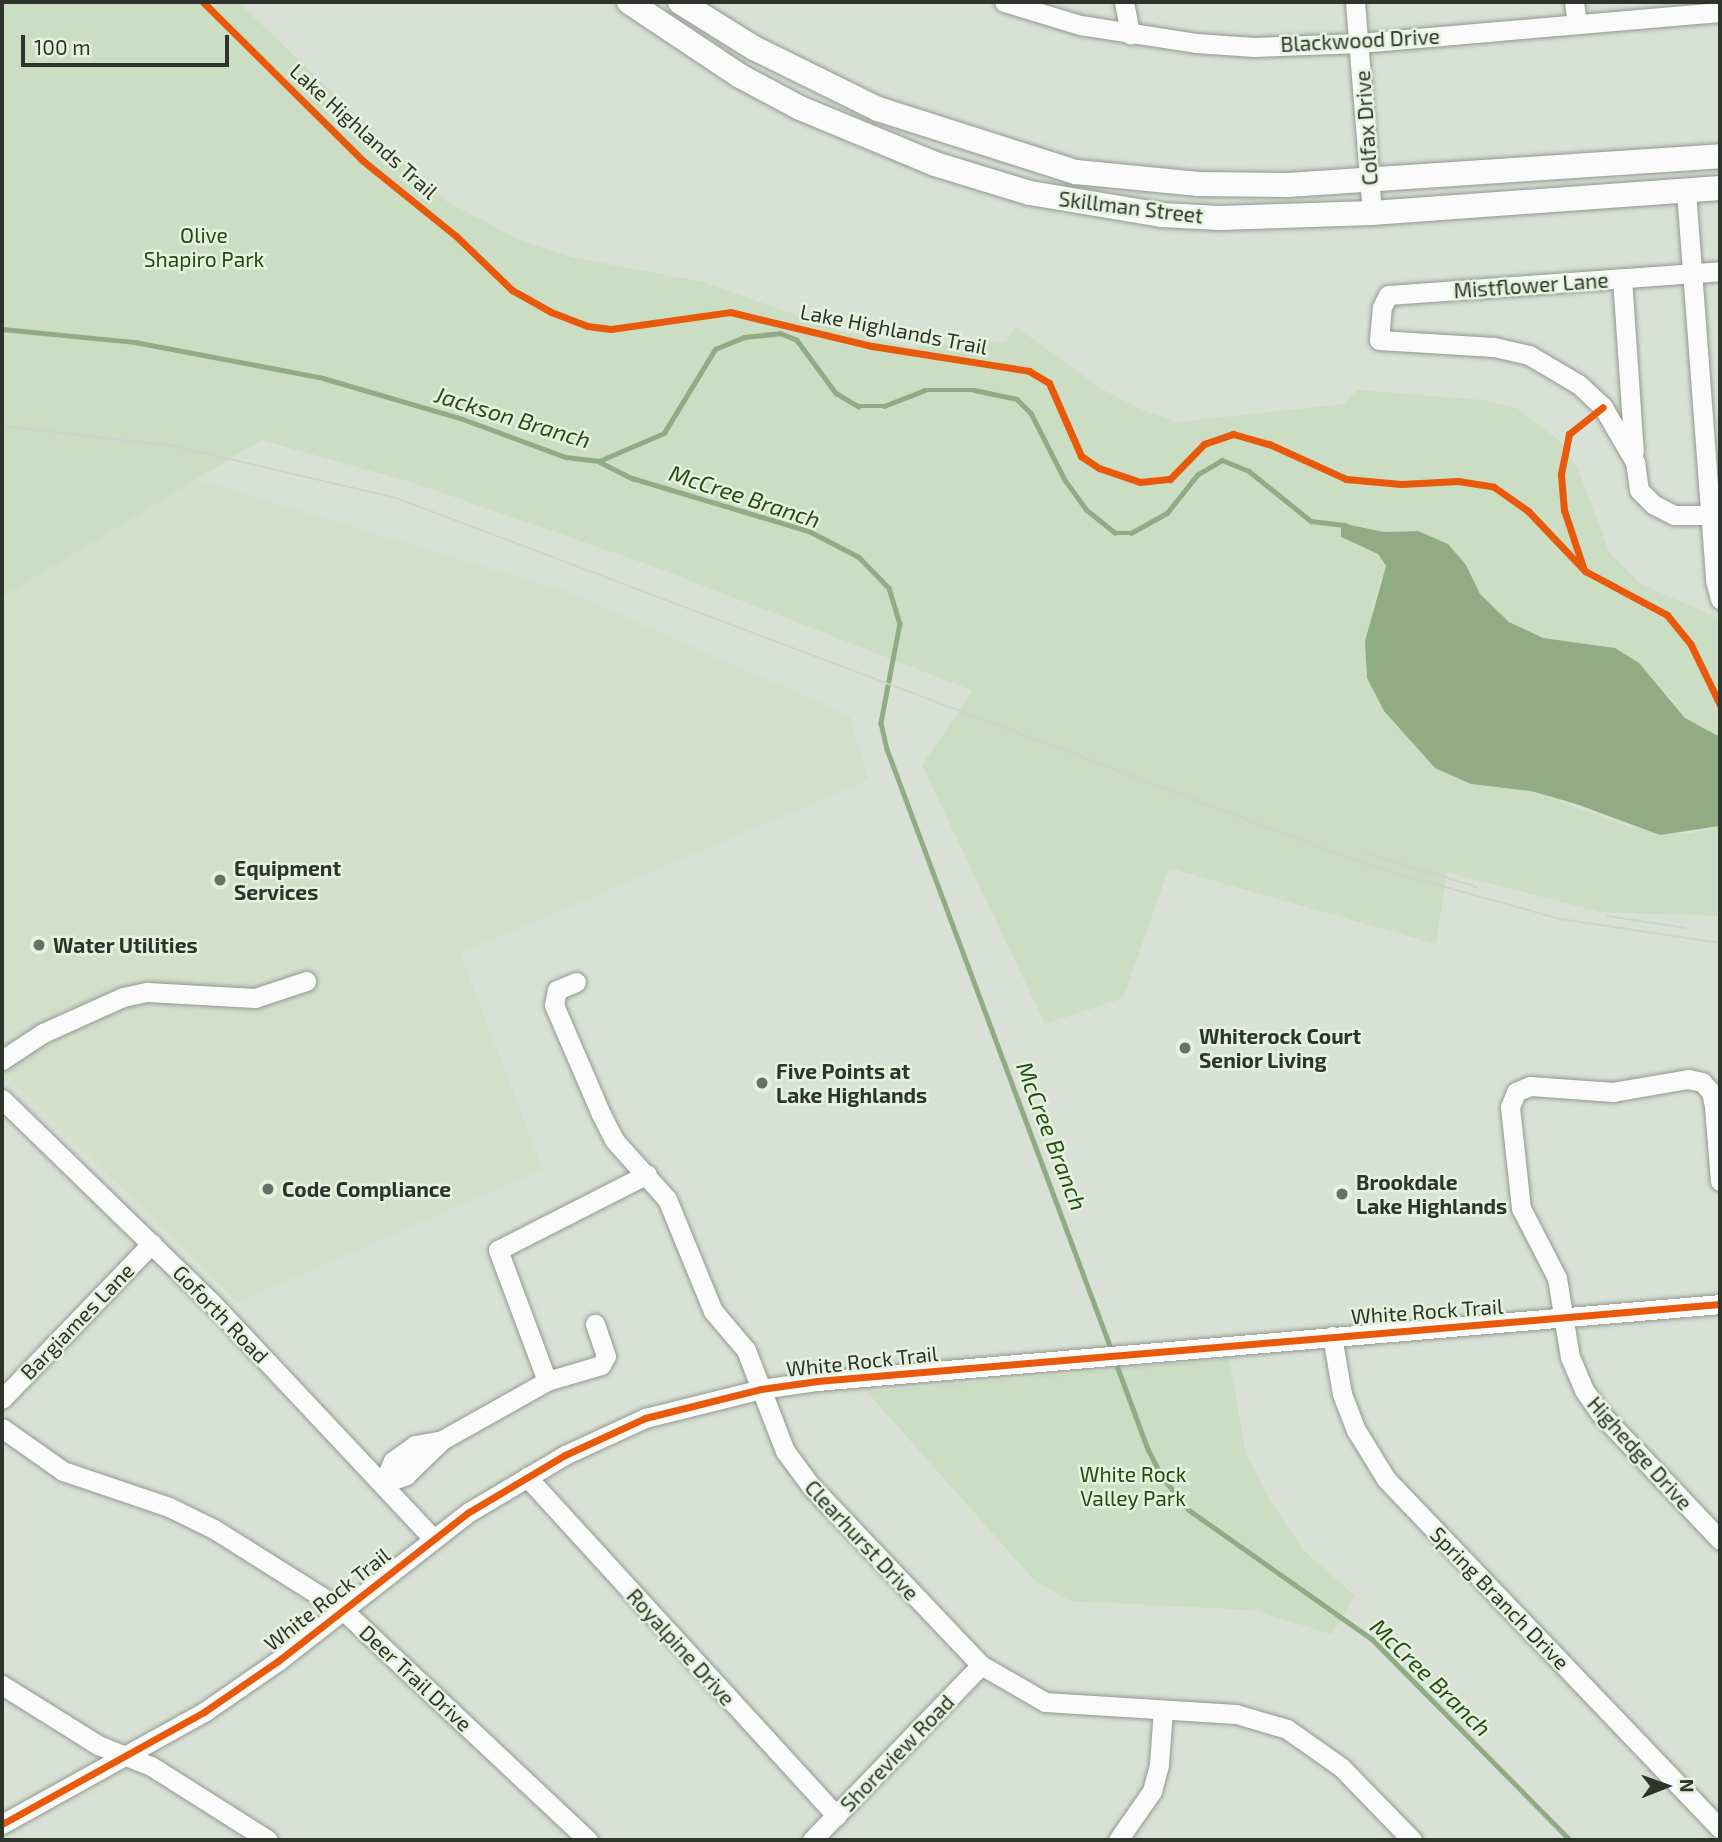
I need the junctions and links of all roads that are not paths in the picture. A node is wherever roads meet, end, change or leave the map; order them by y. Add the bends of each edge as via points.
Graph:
1 (629, 2) edge
2 (1004, 2) edge
3 (1124, 2) edge
4 (1355, 2) edge
5 (1574, 2) edge
6 (688, 8) edge
7 (1720, 12) edge
8 (1577, 24) junction
9 (1130, 34) junction
10 (684, 36) junction
11 (1359, 43) junction
12 (999, 150) junction
13 (1720, 156) edge
14 (1683, 159) junction
15 (989, 179) junction
16 (1370, 181) junction
17 (1720, 188) edge
18 (1686, 191) junction
19 (1372, 213) junction
20 (1720, 271) edge
21 (1692, 274) junction
22 (1622, 278) junction
23 (1635, 462) junction
24 (1710, 515) junction
25 (1720, 599) edge
26 (306, 981) dead end
27 (576, 982) dead end
28 (2, 1060) edge
29 (4, 1107) edge
30 (647, 1174) junction
31 (1720, 1181) edge
32 (152, 1243) junction
33 (1720, 1304) edge
34 (1563, 1318) junction
35 (595, 1324) dead end
36 (1332, 1336) junction
37 (547, 1381) junction
38 (761, 1389) junction
39 (2, 1399) edge
40 (2, 1428) edge
41 (527, 1476) junction
42 (383, 1484) junction
43 (432, 1538) junction
44 (1720, 1540) edge
45 (344, 1611) junction
46 (981, 1665) junction
47 (2, 1685) edge
48 (1163, 1710) junction
49 (125, 1757) junction
50 (836, 1816) junction
51 (2, 1824) edge
52 (1720, 1829) edge
53 (268, 1840) edge
54 (589, 1840) edge
55 (812, 1840) edge
56 (1118, 1840) edge
57 (1412, 1840) edge

1 - 10 main road, Skillman Street
2 - 9 street, Blackwood Drive via 1080,25
3 - 9 street
4 - 11 street, Colfax Drive
5 - 8 street
6 - 10 main road
6 - 12 main road, Skillman Street via 878,109
7 - 8 street, Blackwood Drive
8 - 11 street, Blackwood Drive
9 - 11 street, Blackwood Drive via 1254,47
10 - 15 main road, Skillman Street via 740,76 800,108 881,144
11 - 16 street, Colfax Drive
12 - 15 main road
12 - 16 main road, Skillman Street via 1076,172 1138,180 1198,184
13 - 14 main road, Skillman Street
14 - 16 main road, Skillman Street
14 - 18 main road
15 - 19 main road, Skillman Street via 1030,193 1161,215
16 - 19 street, Colfax Drive
17 - 18 main road, Skillman Street
18 - 19 main road, Skillman Street
18 - 21 street
20 - 21 street, Mistflower Lane
21 - 22 street, Mistflower Lane
21 - 24 street
22 - 23 street
22 - 23 street, Mistflower Lane via 1388,295 1382,307 1379,340 1493,347 1529,355 1578,384 1603,407
23 - 24 street via 1640,490 1654,505 1674,515
24 - 25 street via 1715,589
26 - 28 street via 255,998 147,992 123,997 43,1033
27 - 30 street, Clearhurst Drive via 557,990 554,1005 614,1140
29 - 32 street, Goforth Road
30 - 37 street via 498,1250
30 - 38 street, Clearhurst Drive via 674,1213 713,1311 746,1350
31 - 34 street, Highedge Drive via 1714,1106 1711,1092 1702,1082 1688,1079 1613,1092 1530,1086 1516,1092 1510,1107 1521,1208 1557,1278
32 - 39 street, Bargiames Lane
32 - 42 street, Goforth Road
33 - 34 street, White Rock Trail
34 - 36 street, White Rock Trail
34 - 44 street, Highedge Drive via 1570,1357 1600,1413
35 - 37 street via 606,1356 601,1365
36 - 38 street, White Rock Trail
36 - 52 street, Spring Branch Drive via 1342,1394 1356,1430 1386,1479
37 - 42 street via 442,1440 415,1446 393,1461
38 - 41 street, White Rock Trail via 625,1425
38 - 46 street, Clearhurst Drive via 796,1469
40 - 45 street, Deer Trail Drive via 63,1471 169,1507 214,1529
41 - 43 street, White Rock Trail
41 - 50 street, Royalpine Drive
42 - 43 street, Goforth Road
43 - 45 street, White Rock Trail
45 - 49 street, White Rock Trail via 204,1712
45 - 54 street, Deer Trail Drive
46 - 48 street, Clearhurst Drive via 1045,1702
46 - 50 street, Shoreview Road
47 - 49 street
48 - 56 street via 1152,1791
48 - 57 street, Clearhurst Drive via 1236,1714 1287,1729 1341,1767
49 - 51 street, White Rock Trail
49 - 53 street via 152,1766
50 - 55 street, Shoreview Road

